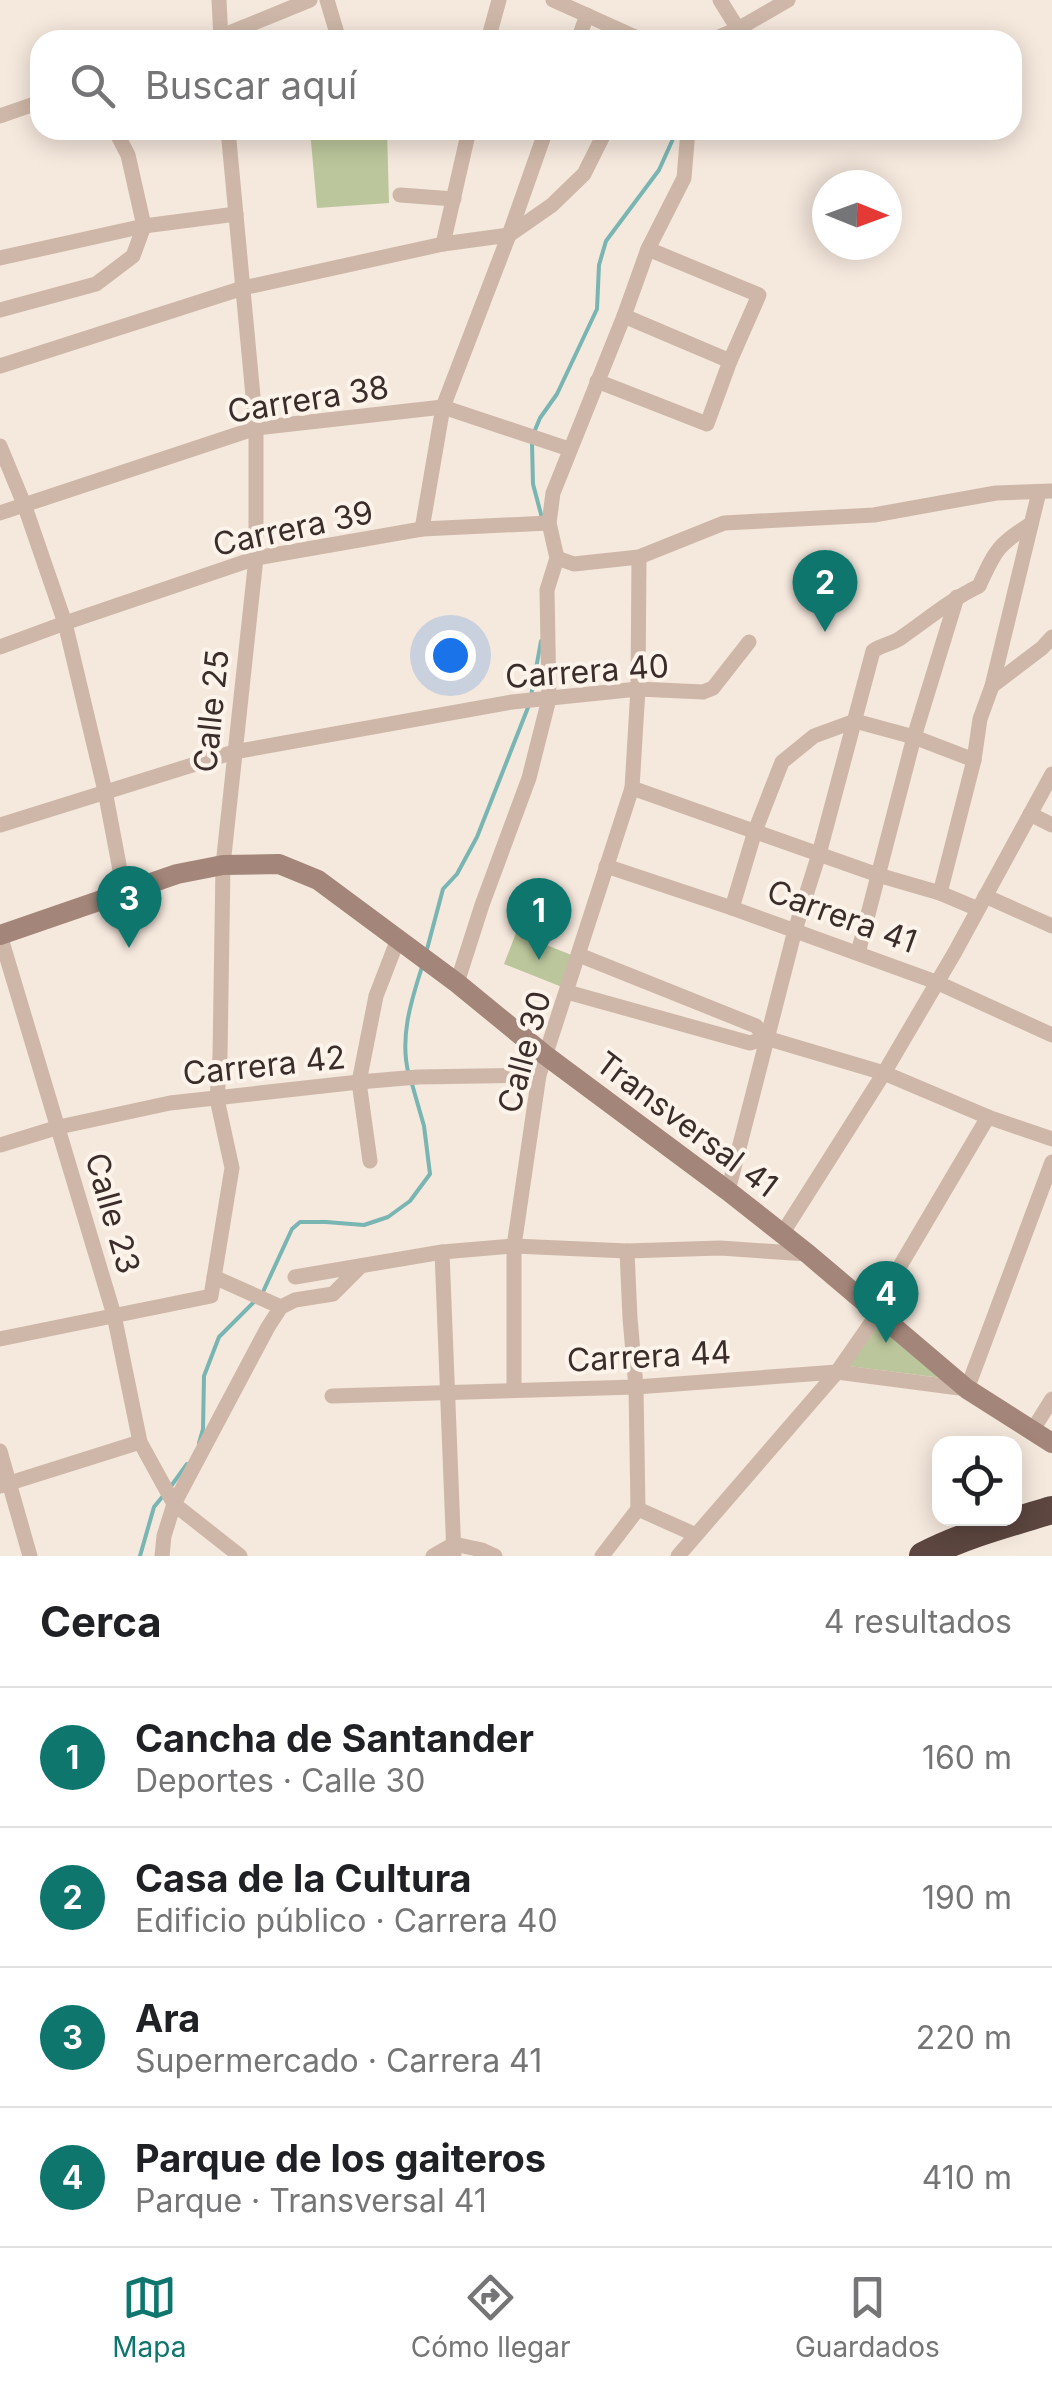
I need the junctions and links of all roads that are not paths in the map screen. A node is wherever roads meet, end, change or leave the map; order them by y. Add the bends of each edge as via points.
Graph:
1 (218, 0) edge
2 (310, 0) edge
3 (328, 0) edge
4 (499, 0) edge
5 (553, 0) edge
6 (720, 0) edge
7 (788, 0) edge
8 (587, 14) junction
9 (218, 30) edge
10 (239, 30) edge
11 (336, 30) edge
12 (491, 30) edge
13 (581, 30) edge
14 (621, 30) edge
15 (737, 30) edge
16 (745, 30) edge
17 (30, 106) edge
18 (0, 116) edge
19 (120, 140) edge
20 (229, 140) edge
21 (467, 140) edge
22 (543, 140) edge
23 (601, 140) edge
24 (687, 140) edge
25 (400, 196) dead end
26 (454, 199) junction
27 (236, 214) junction
28 (144, 226) junction
29 (509, 236) junction
30 (443, 244) junction
31 (648, 249) junction
32 (0, 258) edge
33 (242, 288) junction
34 (0, 310) edge
35 (624, 316) junction
36 (730, 361) junction
37 (0, 366) edge
38 (597, 381) junction
39 (443, 407) junction
40 (256, 428) junction
41 (0, 446) edge
42 (569, 449) junction
43 (1046, 492) edge
44 (24, 504) junction
45 (0, 513) edge
46 (550, 523) junction
47 (1031, 524) junction
48 (422, 529) junction
49 (639, 557) junction
50 (256, 558) junction
51 (557, 558) junction
52 (956, 596) junction
53 (64, 622) junction
54 (1052, 636) edge
55 (750, 642) dead end
56 (0, 647) edge
57 (992, 686) junction
58 (638, 689) junction
59 (546, 700) junction
60 (855, 721) junction
61 (914, 736) junction
62 (234, 752) junction
63 (974, 760) junction
64 (1052, 774) edge
65 (632, 788) junction
66 (105, 791) junction
67 (1030, 814) junction
68 (0, 824) edge
69 (1052, 825) edge
70 (756, 831) junction
71 (819, 854) junction
72 (223, 865) junction
73 (606, 866) junction
74 (878, 874) junction
75 (124, 891) junction
76 (940, 894) junction
77 (982, 902) junction
78 (732, 908) junction
79 (1052, 926) edge
80 (794, 930) junction
81 (0, 935) edge
82 (398, 939) junction
83 (858, 953) junction
84 (579, 955) junction
85 (936, 982) junction
86 (457, 983) junction
87 (568, 992) junction
88 (1052, 1035) edge
89 (766, 1038) junction
90 (542, 1065) junction
91 (884, 1073) junction
92 (359, 1082) junction
93 (217, 1099) junction
94 (988, 1117) junction
95 (59, 1127) junction
96 (1052, 1140) edge
97 (0, 1145) edge
98 (370, 1161) dead end
99 (1052, 1162) edge
100 (728, 1191) junction
101 (782, 1234) junction
102 (514, 1246) junction
103 (627, 1251) junction
104 (442, 1252) junction
105 (808, 1254) junction
106 (360, 1266) junction
107 (214, 1277) junction
108 (295, 1277) dead end
109 (274, 1304) junction
110 (876, 1312) junction
111 (114, 1315) junction
112 (0, 1340) edge
113 (837, 1372) junction
114 (636, 1387) junction
115 (967, 1389) junction
116 (514, 1390) junction
117 (449, 1391) junction
118 (332, 1396) dead end
119 (1052, 1399) edge
120 (1032, 1430) junction
121 (140, 1442) junction
122 (1052, 1443) edge
123 (0, 1450) edge
124 (5, 1484) edge
125 (173, 1502) junction
126 (638, 1509) junction
127 (1052, 1510) edge
128 (696, 1535) junction
129 (454, 1550) edge
130 (933, 1554) edge
131 (30, 1556) edge
132 (162, 1556) edge
133 (240, 1556) edge
134 (433, 1556) edge
135 (495, 1556) edge
136 (602, 1556) edge
137 (678, 1556) edge

1 - 9 street
2 - 10 street
3 - 11 street
4 - 12 street
5 - 8 street
6 - 15 street
7 - 16 street
8 - 13 street
8 - 14 street
17 - 18 street
19 - 28 street
20 - 27 street, Calle 25
21 - 26 street
22 - 29 street
23 - 29 street via 584,174
24 - 31 street via 684,178
25 - 26 street
26 - 30 street
27 - 28 street
27 - 33 street, Calle 25
28 - 32 street
28 - 34 street via 133,256 96,284
29 - 30 street
29 - 39 street
30 - 33 street
31 - 35 street
31 - 36 street via 758,295
33 - 37 street
33 - 40 street, Calle 25
35 - 36 street
35 - 38 street
36 - 38 street via 707,424
38 - 42 street
39 - 40 street, Carrera 38
39 - 42 street, Carrera 38
39 - 48 street
40 - 44 street, Carrera 38
40 - 50 street, Calle 25
41 - 44 street
42 - 46 street
43 - 47 street
43 - 49 street via 996,493 874,515 724,523
44 - 45 street, Carrera 38
44 - 53 street
46 - 48 street, Carrera 39
46 - 51 street
47 - 52 street via 994,553 979,586
47 - 57 street
48 - 50 street, Carrera 39
49 - 51 street via 574,564
49 - 58 street, Calle 30
50 - 53 street, Carrera 39
50 - 62 street, Calle 25
51 - 59 street via 547,590
52 - 60 street via 898,641 873,651
52 - 61 street
53 - 56 street, Carrera 39
53 - 66 street
54 - 57 street
55 - 58 street, Carrera 40 via 713,688
57 - 63 street
58 - 59 street, Carrera 40
58 - 65 street, Calle 30
59 - 62 street, Carrera 40
59 - 86 street via 528,778
60 - 61 street
60 - 70 street via 814,736 782,762
60 - 71 street
61 - 63 street
61 - 74 street
62 - 66 street, Carrera 40
62 - 72 street, Calle 25
63 - 76 street
64 - 67 street
65 - 70 street
65 - 73 street, Calle 30
66 - 68 street, Carrera 40
66 - 75 street
67 - 69 street
67 - 77 street
70 - 71 street
70 - 78 street
71 - 74 street
71 - 80 street
72 - 75 street
72 - 82 street, Transversal 41 via 279,864 318,880
72 - 93 street, Calle 25
73 - 78 street, Carrera 41
73 - 84 street, Calle 30
74 - 76 street
74 - 83 street
75 - 81 street
76 - 77 street
77 - 79 street
77 - 85 street
78 - 80 street, Carrera 41
80 - 83 street, Carrera 41
80 - 89 street
81 - 95 street, Calle 23
82 - 86 street, Transversal 41
82 - 92 street via 376,996
83 - 85 street, Carrera 41
84 - 87 street, Calle 30
84 - 89 street via 756,1026
85 - 88 street, Carrera 41
85 - 91 street
86 - 90 street, Transversal 41
87 - 89 street via 750,1044
87 - 90 street, Calle 30
89 - 91 street
89 - 100 street
90 - 92 street, Carrera 42
90 - 100 street, Transversal 41
90 - 102 street, Calle 30
91 - 94 street
91 - 101 street
92 - 93 street, Carrera 42
92 - 98 street
93 - 95 street, Carrera 42
93 - 107 street, Calle 25 via 232,1168
94 - 96 street
94 - 110 street
95 - 97 street, Carrera 42
95 - 111 street, Calle 23
99 - 115 street
100 - 101 street, Transversal 41
101 - 105 street, Transversal 41
102 - 103 street
102 - 104 street
102 - 116 street, Calle 30
103 - 105 street
103 - 114 street
104 - 106 street
104 - 117 street
105 - 110 street, Transversal 41
106 - 108 street
106 - 109 street via 333,1294
107 - 109 street
107 - 111 street, Calle 25 via 211,1296
109 - 125 street
110 - 113 street
110 - 115 street, Transversal 41
111 - 112 street
111 - 121 street, Calle 23
113 - 114 street, Carrera 44
113 - 115 street, Carrera 44
113 - 128 street
114 - 116 street, Carrera 44
114 - 126 street
115 - 120 street, Transversal 41
116 - 117 street, Carrera 44
117 - 118 street, Carrera 44
117 - 129 street
119 - 120 street
120 - 122 street, Transversal 41
121 - 124 street
121 - 125 street, Calle 23
123 - 124 street
124 - 131 street
125 - 132 street
125 - 133 street
126 - 128 street
126 - 136 street
127 - 130 highway
128 - 137 street
129 - 134 street
129 - 135 street

